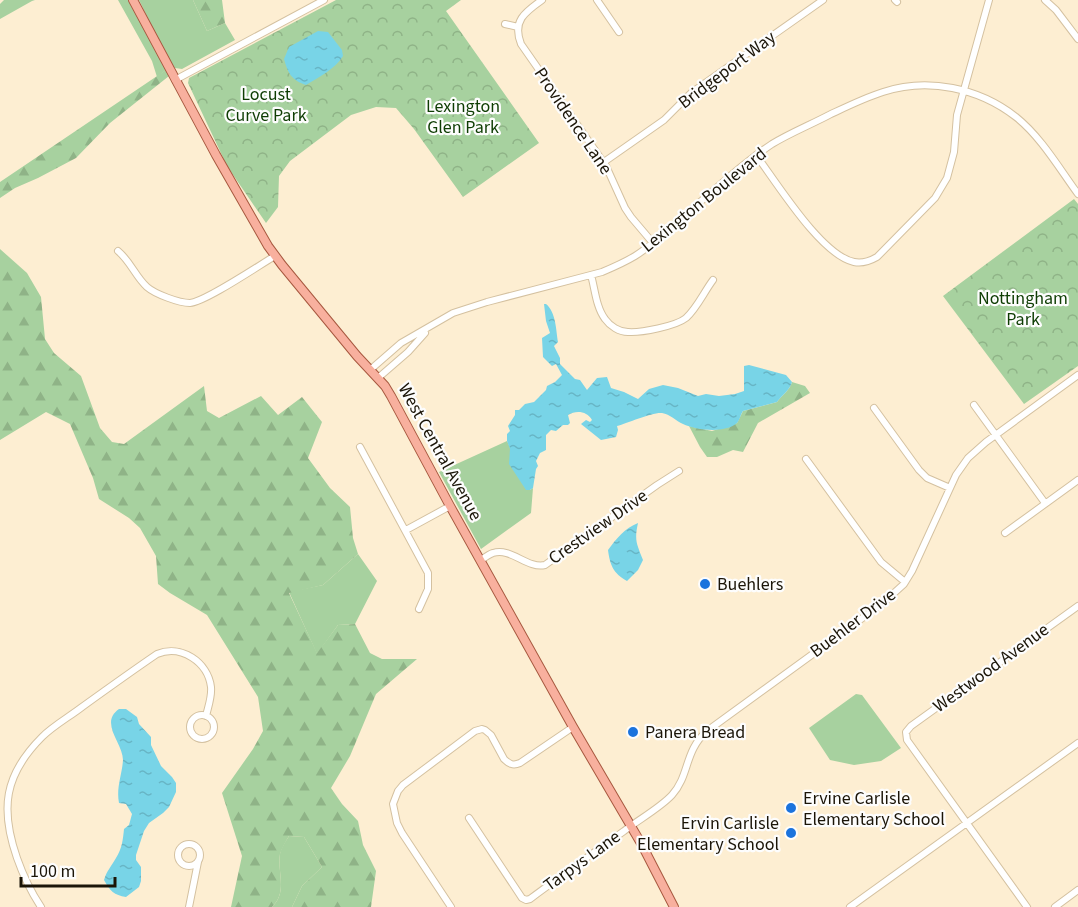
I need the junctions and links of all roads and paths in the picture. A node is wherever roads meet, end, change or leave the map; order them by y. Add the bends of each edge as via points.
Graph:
1 (133, 0) edge
2 (308, 0) edge
3 (324, 0) edge
4 (542, 0) edge
5 (597, 0) edge
6 (823, 0) edge
7 (989, 0) edge
8 (1045, 0) edge
9 (311, 7) junction
10 (505, 24) dead end
11 (518, 27) junction
12 (619, 32) dead end
13 (1078, 39) edge
14 (175, 80) junction
15 (964, 90) junction
16 (756, 155) junction
17 (604, 162) junction
18 (1078, 194) edge
19 (653, 243) junction
20 (118, 251) dead end
21 (274, 256) junction
22 (591, 275) junction
23 (713, 280) dead end
24 (430, 327) junction
25 (370, 370) junction
26 (1078, 375) edge
27 (378, 378) junction
28 (974, 405) dead end
29 (874, 408) dead end
30 (996, 434) junction
31 (360, 447) dead end
32 (806, 459) dead end
33 (679, 471) dead end
34 (1078, 480) edge
35 (950, 488) junction
36 (1045, 503) junction
37 (450, 506) junction
38 (406, 530) junction
39 (1005, 533) dead end
40 (480, 561) junction
41 (905, 582) junction
42 (1078, 606) edge
43 (418, 609) dead end
44 (206, 716) dead end
45 (573, 727) junction
46 (1078, 743) edge
47 (469, 818) dead end
48 (967, 823) junction
49 (630, 826) junction
50 (198, 862) dead end
51 (1078, 890) edge
52 (41, 907) edge
53 (189, 907) edge
54 (451, 907) edge
55 (674, 907) edge
56 (850, 907) edge
57 (1027, 907) edge
58 (1054, 907) edge

1 - 14 main road, West Central Avenue
2 - 9 street
3 - 9 street
4 - 11 street via 527,11
5 - 12 street
6 - 17 street, Bridgeport Way via 691,93 664,120
7 - 15 street
8 - 13 street
9 - 14 street
10 - 11 street
11 - 17 street, Providence Lane via 525,51
14 - 21 main road, West Central Avenue
15 - 16 street, Lexington Boulevard via 921,85 883,92 792,133
15 - 16 street via 951,166 942,189 883,253 866,262 846,259 817,236
15 - 18 street, Lexington Boulevard via 995,103 1029,128
16 - 19 street, Lexington Boulevard
17 - 19 street, Providence Lane via 625,208
19 - 22 street, Lexington Boulevard via 634,257
20 - 21 street via 150,290 190,303
21 - 25 main road, West Central Avenue
22 - 23 street via 604,318 627,332 682,320
22 - 24 street, Lexington Boulevard via 466,308
24 - 25 street, Lexington Boulevard via 401,343
24 - 27 street, Lexington Boulevard
25 - 27 main road, West Central Avenue
26 - 30 street, Buehler Drive
27 - 37 main road, West Central Avenue
28 - 30 street
29 - 35 street via 919,470
30 - 35 street, Buehler Drive via 968,458
30 - 36 street
31 - 38 street
32 - 41 street via 881,562
33 - 40 street, Crestview Drive via 545,565 502,552
34 - 36 street
35 - 41 street, Buehler Drive
36 - 39 street
37 - 38 street
37 - 40 main road, West Central Avenue
38 - 43 street via 429,578
40 - 45 main road, West Central Avenue
41 - 49 street, Buehler Drive via 884,603 702,735 691,750 682,779 672,794
42 - 48 street, Westwood Avenue via 906,732 907,740
44 - 52 street via 211,688 205,671 189,655 165,650 43,736 24,756 9,788 6,825
45 - 49 main road, West Central Avenue
45 - 54 street via 513,765 504,759 489,733 475,731 398,791 393,804 396,823
46 - 48 street
47 - 49 street, Tarpys Lane via 526,900
48 - 56 street
48 - 57 street
49 - 55 main road, West Central Avenue
50 - 53 street
51 - 58 street

